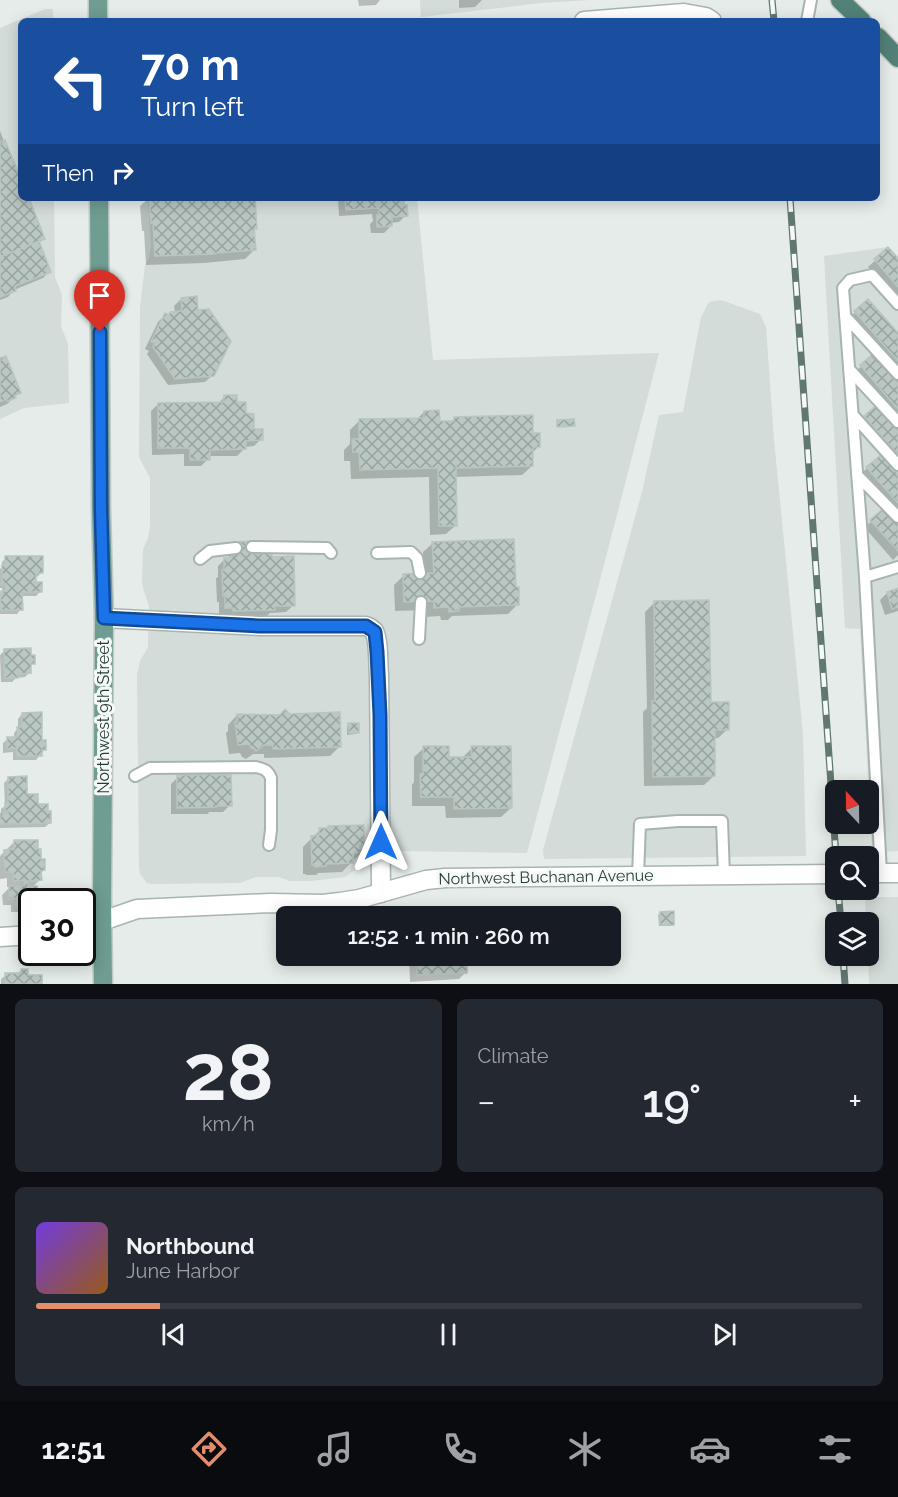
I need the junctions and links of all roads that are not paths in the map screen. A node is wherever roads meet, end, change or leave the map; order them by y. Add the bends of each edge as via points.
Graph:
1 (98, 0) edge
2 (811, 0) edge
3 (840, 0) edge
4 (98, 18) edge
5 (627, 18) edge
6 (706, 18) edge
7 (808, 18) edge
8 (859, 18) edge
9 (880, 39) edge
10 (896, 54) edge
11 (99, 201) edge
12 (898, 304) edge
13 (845, 316) junction
14 (849, 369) junction
15 (898, 374) edge
16 (853, 415) junction
17 (898, 422) edge
18 (898, 465) edge
19 (857, 475) junction
20 (898, 518) edge
21 (252, 547) dead end
22 (236, 548) dead end
23 (331, 553) dead end
24 (377, 553) dead end
25 (200, 559) dead end
26 (898, 567) edge
27 (420, 573) dead end
28 (865, 578) junction
29 (421, 602) dead end
30 (104, 618) junction
31 (419, 639) dead end
32 (135, 776) dead end
33 (269, 845) dead end
34 (883, 873) edge
35 (724, 874) junction
36 (825, 874) edge
37 (638, 876) junction
38 (381, 893) junction
39 (103, 922) junction
40 (96, 924) edge
41 (18, 936) edge
42 (0, 937) edge
43 (103, 984) edge

1 - 4 main road
2 - 7 lane
3 - 8 highway
5 - 6 street via 684,14
9 - 10 highway
11 - 30 main road, Northwest 9th Street
12 - 13 lane via 872,274 850,280 843,288
13 - 14 lane
13 - 15 lane
14 - 16 lane
14 - 17 lane
16 - 18 lane
16 - 19 lane
19 - 20 lane
19 - 28 lane
21 - 23 lane via 327,548
22 - 25 lane via 210,551
24 - 27 lane via 411,552 417,558
26 - 28 lane
28 - 34 lane
29 - 31 lane
30 - 38 street via 372,629 376,639 380,715
30 - 39 main road, Northwest 9th Street
32 - 33 lane via 150,768 265,769 271,777
35 - 36 street, Northwest Buchanan Avenue
35 - 37 street, Northwest Buchanan Avenue
35 - 37 lane via 722,821 678,820 640,824
37 - 38 street, Northwest Buchanan Avenue via 445,878
38 - 39 street, Northwest Buchanan Avenue via 323,903 138,909
39 - 40 street, Northwest Buchanan Avenue
39 - 43 main road, Northwest 9th Street
41 - 42 street

